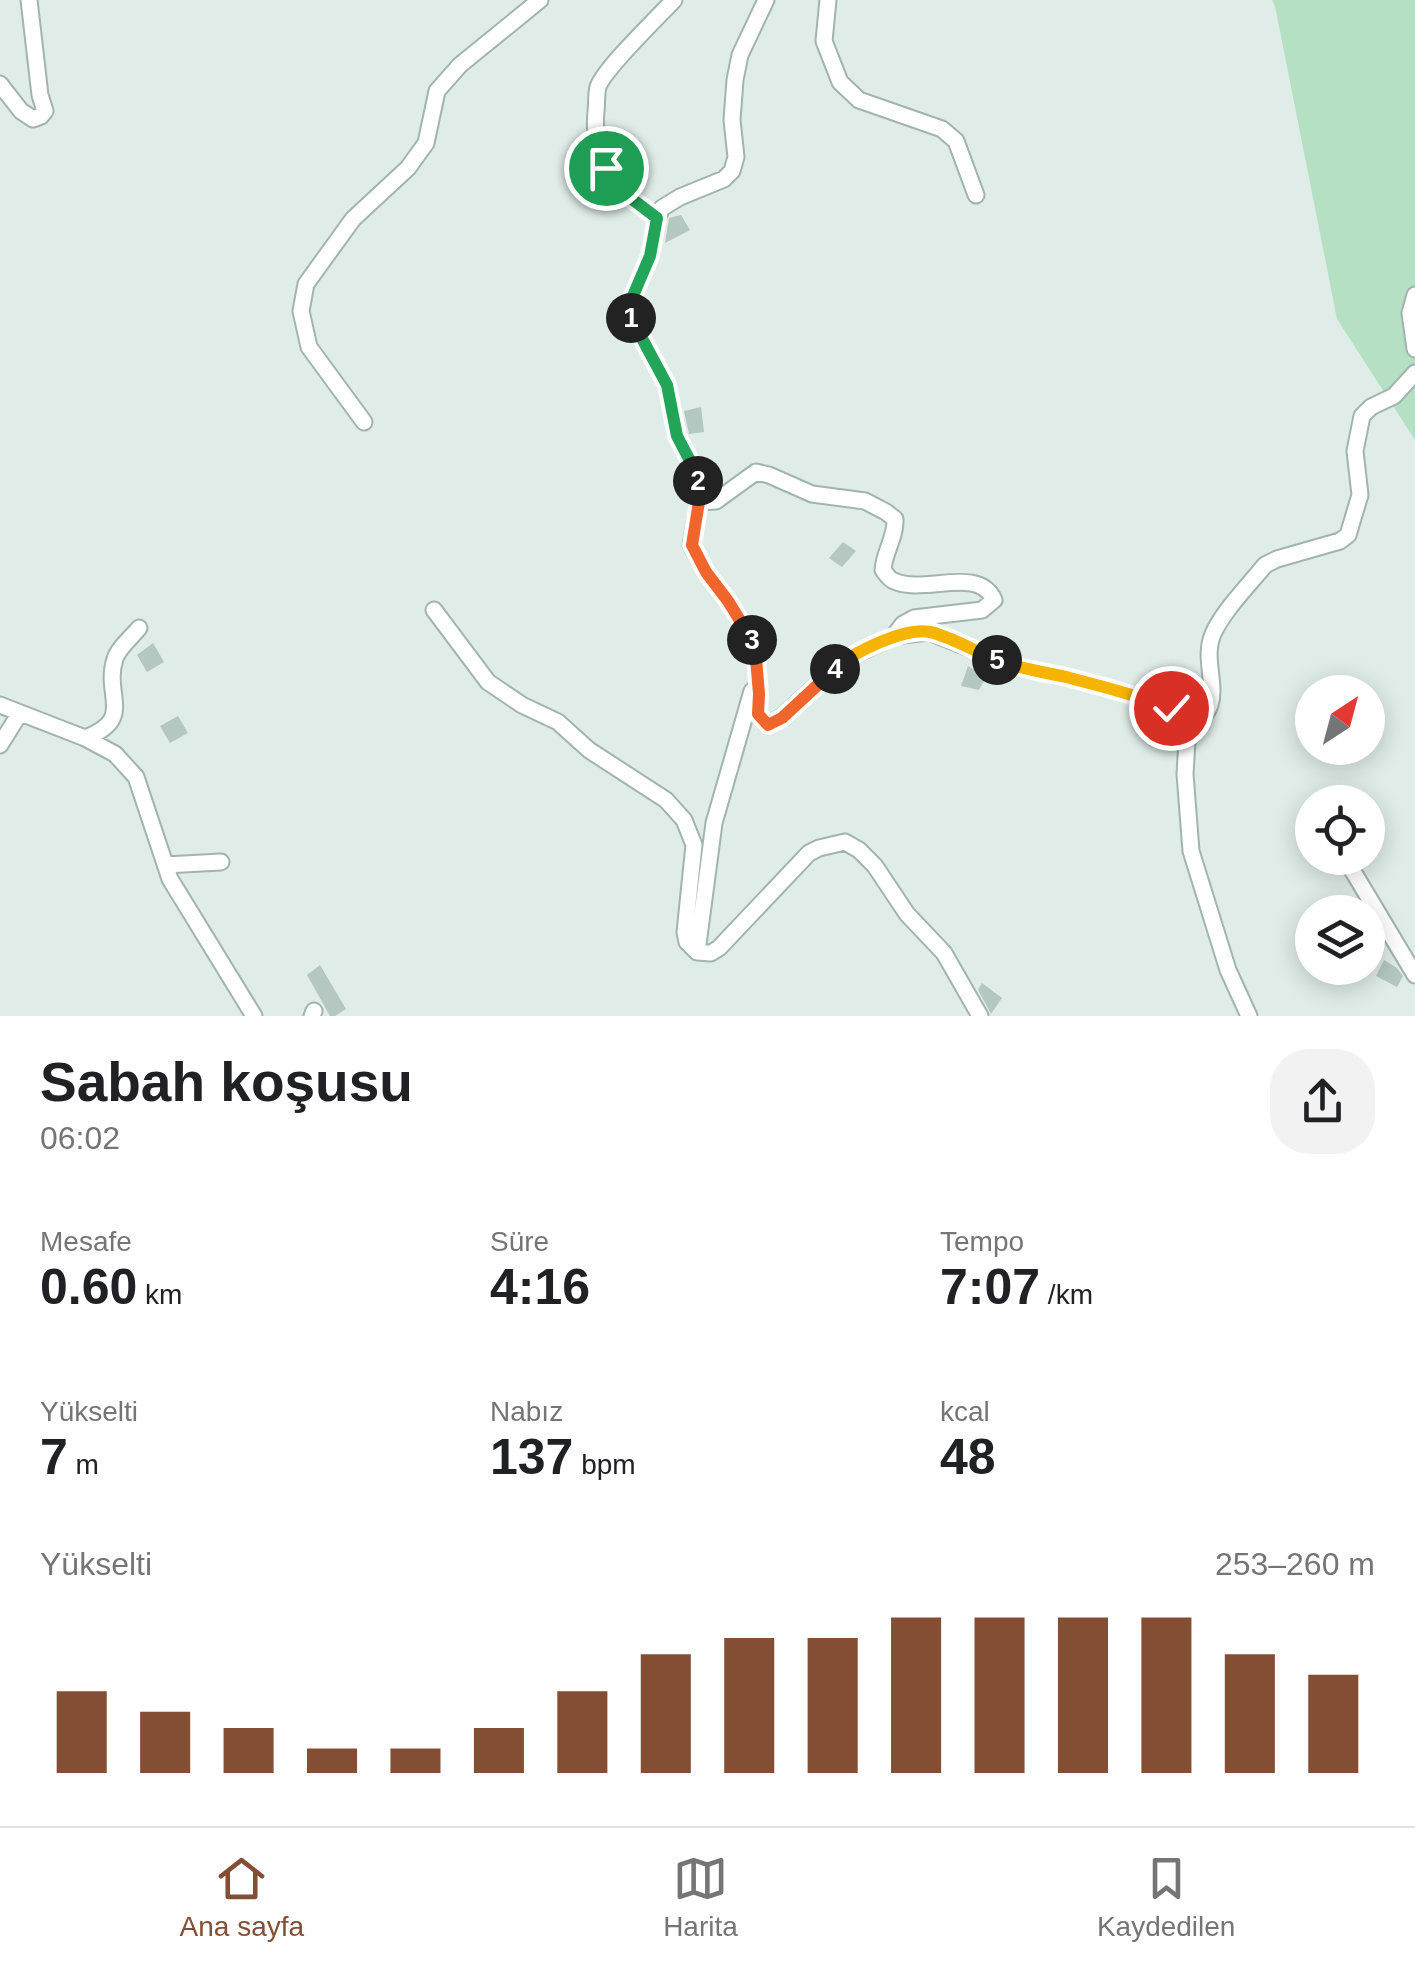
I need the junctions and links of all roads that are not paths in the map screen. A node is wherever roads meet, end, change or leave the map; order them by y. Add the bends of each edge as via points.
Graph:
1 (29, 0) edge
2 (540, 0) edge
3 (674, 0) edge
4 (766, 0) edge
5 (828, 0) edge
6 (0, 84) edge
7 (976, 194) dead end
8 (657, 218) junction
9 (1415, 295) edge
10 (1415, 349) edge
11 (1415, 373) edge
12 (364, 422) dead end
13 (699, 502) junction
14 (434, 610) dead end
15 (139, 628) dead end
16 (894, 636) junction
17 (757, 672) junction
18 (0, 706) edge
19 (20, 713) junction
20 (1183, 730) junction
21 (85, 738) junction
22 (0, 745) edge
23 (221, 862) dead end
24 (165, 865) junction
25 (1355, 875) edge
26 (697, 952) junction
27 (1415, 975) edge
28 (254, 1016) edge
29 (980, 1016) edge
30 (1249, 1016) edge

1 - 6 street via 42,116 33,119 21,110
2 - 12 street via 437,91 426,143 353,219 306,284 300,311 309,347
3 - 8 street via 598,87 594,131 606,168 624,193
4 - 8 street via 734,80 732,170 662,208
5 - 7 street via 824,40 840,82 859,100 942,129 956,141
8 - 13 street via 631,319 667,385 677,436 698,476
9 - 10 street
11 - 20 street via 1362,416 1354,451 1360,496 1348,536 1265,565 1215,630 1209,645 1214,690 1206,714
13 - 16 street via 716,501 756,472 812,494 865,501 895,520 883,570 892,581 975,581 994,600 982,610 914,618
13 - 17 street via 692,545 755,646
14 - 26 street via 488,682 558,722 684,820 694,845 686,932
15 - 21 street via 115,656 114,718
16 - 17 street via 844,661 768,725 758,714
16 - 20 street via 928,632 1016,667 1148,699 1171,708
17 - 26 street via 714,823
18 - 19 street
19 - 21 street
19 - 22 street
20 - 30 street via 1191,850
21 - 24 street via 115,754 136,777
23 - 24 street
24 - 28 street
25 - 27 street
26 - 29 street via 719,948 809,853 845,842 875,866 944,952

